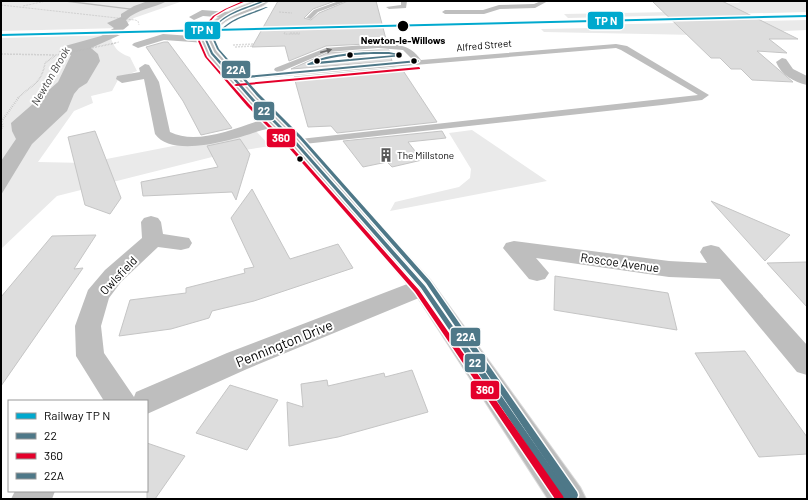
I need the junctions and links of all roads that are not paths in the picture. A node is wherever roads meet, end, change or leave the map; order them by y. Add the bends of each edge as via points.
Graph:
1 (250, 1) edge
2 (344, 1) edge
3 (404, 1) edge
4 (545, 1) edge
5 (263, 2) edge
6 (389, 8) dead end
7 (445, 12) dead end
8 (202, 13) dead end
9 (229, 15) junction
10 (311, 16) road end
11 (206, 40) junction
12 (138, 45) dead end
13 (416, 58) junction
14 (797, 63) dead end
15 (264, 75) junction
16 (235, 78) junction
17 (122, 79) dead end
18 (807, 81) edge
19 (274, 121) junction
20 (295, 142) junction
21 (181, 243) dead end
22 (711, 252) dead end
23 (726, 271) junction
24 (537, 274) dead end
25 (423, 287) junction
26 (807, 364) edge
27 (120, 400) edge
28 (148, 401) edge
29 (37, 492) edge
30 (29, 499) edge
31 (568, 499) edge

1 - 5 lane
2 - 10 lane
3 - 6 lane via 404,8
4 - 7 lane via 535,6 499,7 484,12
5 - 9 main road
8 - 9 street
9 - 11 main road via 218,22
11 - 12 street via 169,36
11 - 16 main road via 212,53
13 - 15 lane, Alfred Street
15 -> 13 lane via 300,63 374,56
13 - 20 lane, Alfred Street via 616,46 704,95 662,102
14 - 18 street via 778,61 796,76
15 - 16 lane, Alfred Street
16 - 19 main road
17 - 19 street via 146,71 152,82 161,128 167,137 184,141 207,139
19 - 20 main road
20 - 25 main road
21 - 27 street, Owlsfield via 152,231 97,296 88,326 90,356
22 - 23 street
23 - 24 street, Roscoe Avenue via 669,269 508,242
23 - 26 street
25 - 28 street, Pennington Drive via 237,361
25 - 31 main road
29 - 30 street

